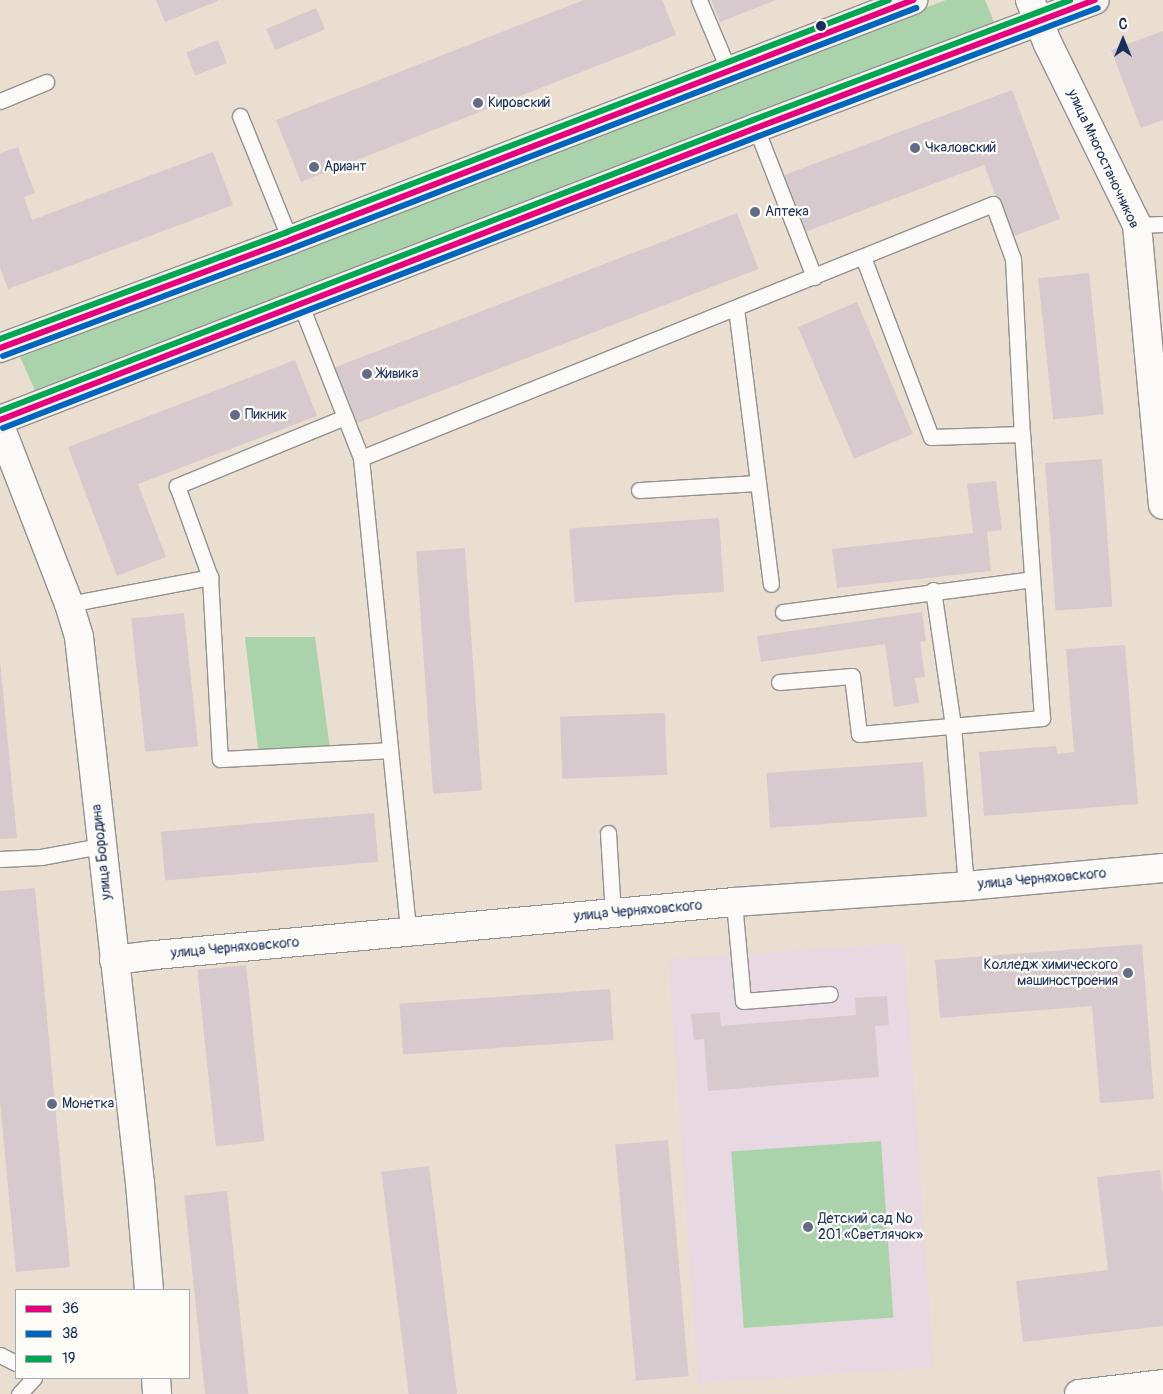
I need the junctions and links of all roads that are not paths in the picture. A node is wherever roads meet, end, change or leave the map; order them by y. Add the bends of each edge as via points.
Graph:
1 (699, 0) edge
2 (913, 0) edge
3 (1095, 0) edge
4 (1034, 10) edge
5 (729, 71) junction
6 (46, 82) dead end
7 (0, 101) edge
8 (240, 116) dead end
9 (756, 128) junction
10 (1150, 225) edge
11 (290, 240) junction
12 (862, 257) junction
13 (814, 277) junction
14 (300, 303) junction
15 (736, 308) junction
16 (0, 348) edge
17 (345, 418) junction
18 (0, 420) edge
19 (0, 426) edge
20 (1022, 434) junction
21 (361, 458) junction
22 (758, 483) junction
23 (639, 490) dead end
24 (1163, 505) edge
25 (210, 576) junction
26 (1032, 579) junction
27 (770, 584) dead end
28 (933, 590) junction
29 (69, 604) junction
30 (783, 612) dead end
31 (779, 682) dead end
32 (952, 725) junction
33 (390, 750) junction
34 (608, 833) dead end
35 (101, 846) junction
36 (0, 860) edge
37 (1163, 868) edge
38 (966, 886) junction
39 (734, 902) junction
40 (613, 914) junction
41 (408, 932) junction
42 (114, 960) junction
43 (830, 994) dead end
44 (149, 1289) edge
45 (0, 1355) edge
46 (15, 1362) edge
47 (33, 1379) edge
48 (156, 1379) edge
49 (1163, 1384) edge
50 (19, 1394) edge
51 (157, 1394) edge
52 (1079, 1394) edge

1 - 5 lane
2 - 5 main road
3 - 4 main road
4 - 9 main road
4 - 10 street, улица Многостаночников
5 - 11 main road
6 - 7 lane
8 - 11 lane
9 - 13 lane
9 - 14 main road
10 - 24 street, улица Многостаночников
11 - 16 main road
12 - 13 lane
12 - 20 lane via 931,437
12 - 20 lane via 993,204 1014,259
13 - 15 lane
14 - 17 lane
14 - 18 main road
15 - 21 lane
15 - 22 lane
17 - 21 lane
17 - 25 lane via 177,486
19 - 29 street, улица Бородина
20 - 26 lane
21 - 33 lane
22 - 23 lane
22 - 27 lane
25 - 29 lane
25 - 33 lane via 220,759
26 - 28 lane
26 - 32 lane via 1042,718
28 - 30 lane
28 - 32 lane
29 - 35 street, улица Бородина via 80,637
31 - 32 lane via 852,676 859,734
32 - 38 lane
33 - 41 lane
34 - 40 lane
35 - 36 lane via 41,857
35 - 42 street, улица Бородина
37 - 38 street, улица Черняховского
38 - 39 street, улица Черняховского
39 - 40 street, улица Черняховского
39 - 43 lane via 743,1001
40 - 41 street, улица Черняховского
41 - 42 street, улица Черняховского
42 - 44 street, улица Бородина
45 - 46 lane
47 - 50 lane
48 - 51 street
49 - 52 street

